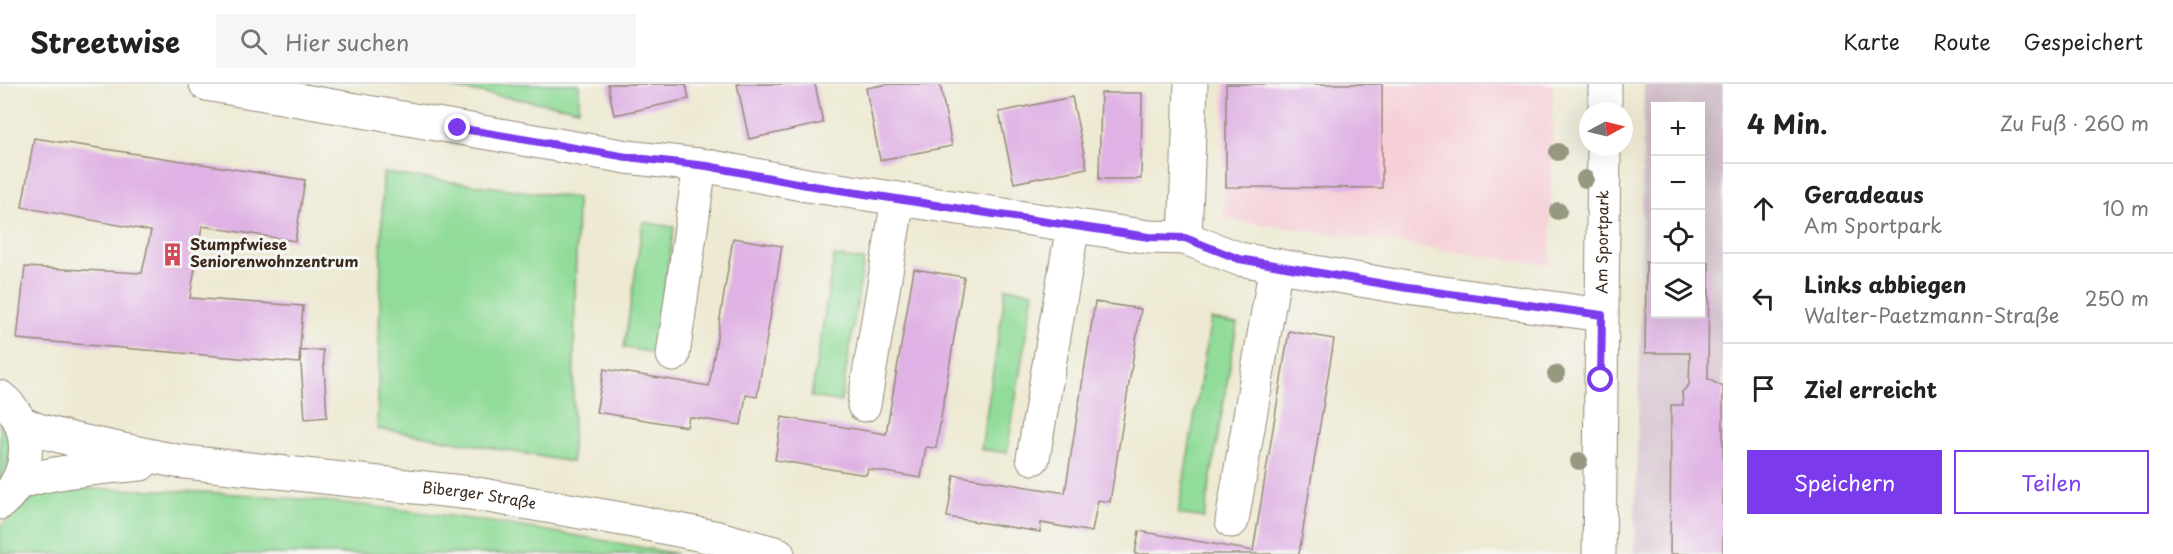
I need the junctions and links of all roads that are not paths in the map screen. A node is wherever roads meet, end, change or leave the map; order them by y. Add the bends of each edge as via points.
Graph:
1 (206, 84) edge
2 (1191, 84) edge
3 (1605, 84) edge
4 (1605, 102) edge
5 (1604, 156) edge
6 (700, 165) junction
7 (898, 199) junction
8 (1073, 225) junction
9 (1185, 238) junction
10 (1276, 265) junction
11 (1602, 315) junction
12 (673, 355) dead end
13 (0, 397) edge
14 (864, 405) dead end
15 (21, 423) junction
16 (1033, 458) dead end
17 (176, 461) junction
18 (9, 493) edge
19 (1232, 521) dead end
20 (777, 554) edge
21 (1599, 554) edge

1 - 6 street via 627,157
2 - 9 street
3 - 4 street
5 - 11 street, Am Sportpark
6 - 7 street
6 - 12 street
7 - 8 street
7 - 14 street
8 - 9 street via 1149,237
8 - 16 street
9 - 10 street via 1239,259
10 - 11 street
10 - 19 street
11 - 21 street, Am Sportpark
13 - 15 street
15 - 17 street, Biberger Straße via 75,440
15 - 18 street via 26,443 25,464
17 - 18 street, Biberger Straße via 36,477
17 - 20 street, Biberger Straße via 471,493 643,523

